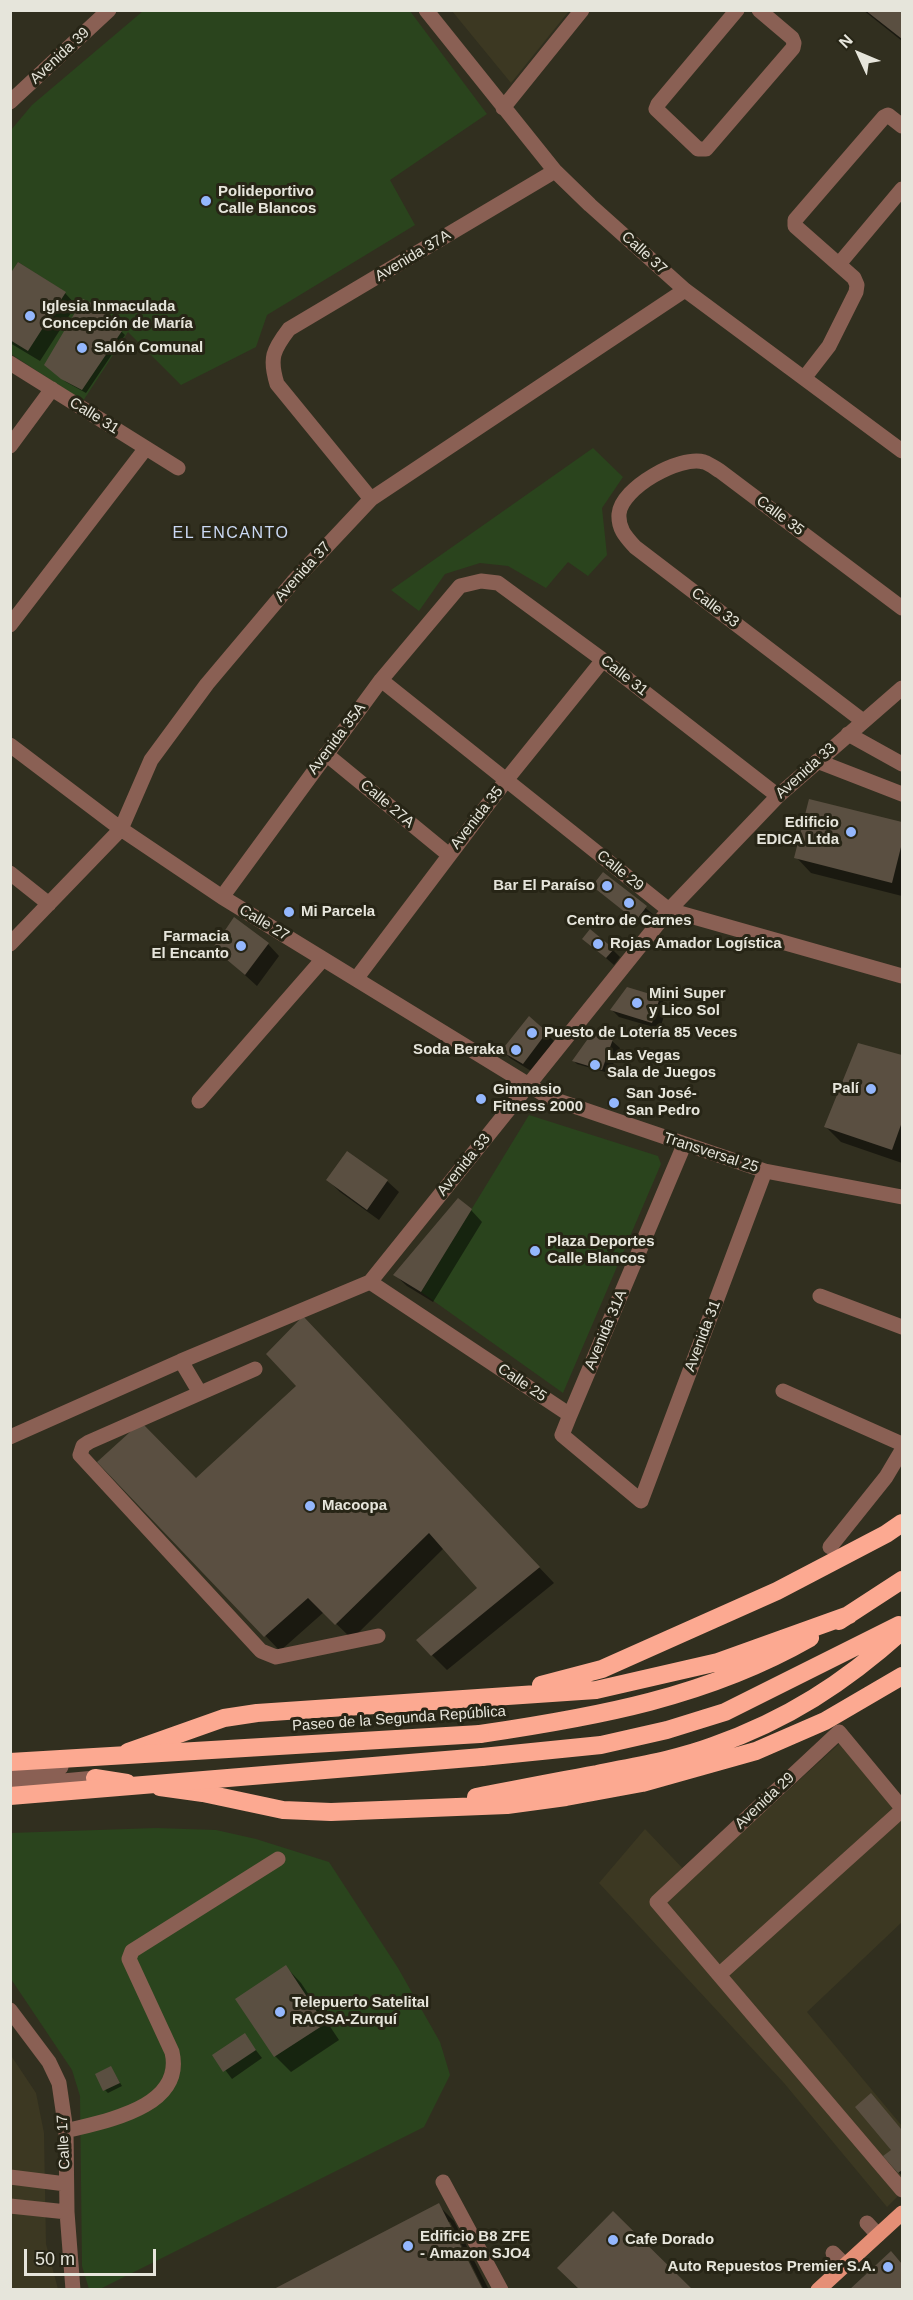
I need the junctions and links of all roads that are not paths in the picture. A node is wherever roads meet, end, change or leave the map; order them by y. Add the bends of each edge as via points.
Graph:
1 (109, 10) edge
2 (426, 10) edge
3 (582, 10) edge
4 (736, 10) edge
5 (759, 10) edge
6 (12, 99) edge
7 (503, 108) junction
8 (903, 126) edge
9 (555, 171) junction
10 (903, 189) edge
11 (839, 264) junction
12 (685, 290) junction
13 (10, 363) edge
14 (805, 377) junction
15 (52, 389) junction
16 (10, 446) edge
17 (146, 448) junction
18 (903, 452) edge
19 (178, 468) dead end
20 (649, 478) joint
21 (371, 499) junction
22 (460, 586) joint
23 (903, 608) edge
24 (10, 625) edge
25 (603, 660) junction
26 (381, 680) junction
27 (903, 688) edge
28 (863, 721) junction
29 (848, 734) junction
30 (10, 745) edge
31 (326, 754) junction
32 (817, 761) junction
33 (903, 764) edge
34 (507, 779) junction
35 (903, 794) edge
36 (778, 796) junction
37 (121, 829) junction
38 (449, 855) junction
39 (10, 873) edge
40 (222, 897) junction
41 (49, 904) junction
42 (669, 910) junction
43 (10, 944) edge
44 (323, 959) junction
45 (903, 976) edge
46 (356, 979) junction
47 (527, 1086) junction
48 (199, 1101) dead end
49 (684, 1145) junction
50 (765, 1171) junction
51 (903, 1197) edge
52 (369, 1282) junction
53 (820, 1296) dead end
54 (903, 1327) edge
55 (181, 1361) junction
56 (255, 1369) dead end
57 (783, 1391) dead end
58 (200, 1393) junction
59 (570, 1415) junction
60 (12, 1433) edge
61 (903, 1444) edge
62 (903, 1450) edge
63 (903, 1523) edge
64 (830, 1547) dead end
65 (903, 1580) edge
66 (849, 1615) junction
67 (903, 1624) edge
68 (903, 1631) edge
69 (378, 1636) dead end
70 (903, 1676) edge
71 (472, 1699) junction
72 (10, 1762) edge
73 (94, 1771) junction
74 (10, 1773) edge
75 (10, 1786) edge
76 (10, 1796) edge
77 (424, 1806) junction
78 (903, 1809) edge
79 (278, 1859) dead end
80 (720, 1974) junction
81 (10, 2010) edge
82 (66, 2132) junction
83 (10, 2177) edge
84 (443, 2182) dead end
85 (66, 2184) junction
86 (903, 2190) edge
87 (10, 2206) edge
88 (67, 2212) junction
89 (903, 2213) edge
90 (867, 2223) dead end
91 (878, 2235) junction
92 (833, 2253) dead end
93 (844, 2265) junction
94 (73, 2289) edge
95 (501, 2289) edge
96 (818, 2289) edge

1 - 6 street, Avenida 39
2 - 7 street, Calle 37
3 - 7 street
4 - 5 street via 656,109 698,149 706,149 793,48 792,38
7 - 9 street, Calle 37
8 - 11 street via 893,117 884,117 795,220 795,226
9 - 12 street, Calle 37
9 - 21 street, Avenida 37A via 289,329 275,346 272,366 277,384
10 - 11 street
11 - 14 street via 854,278 856,292 829,346
12 - 14 street, Calle 37
12 - 21 street, Avenida 37
13 - 15 street, Calle 31
14 - 18 street, Calle 37
15 - 16 street
15 - 17 street, Calle 31
17 - 19 street, Calle 31
17 - 24 street
20 - 23 street, Calle 35 via 683,462 703,462
20 - 28 street, Calle 33 via 629,493 619,513 622,532 635,547
21 - 37 street, Avenida 37 via 293,582 207,684 151,760
22 - 25 street, Calle 31 via 480,581 498,583
22 - 26 street, Avenida 35A
25 - 34 street, Avenida 35
25 - 36 street, Calle 31
26 - 31 street, Avenida 35A
26 - 34 street, Calle 29
27 - 28 street, Avenida 33
28 - 29 street, Avenida 33
29 - 32 street, Avenida 33
29 - 33 street
30 - 37 street, Calle 27
31 - 38 street, Calle 27A
31 - 40 street, Avenida 35A
32 - 35 street
32 - 36 street, Avenida 33
34 - 38 street, Avenida 35
34 - 42 street, Calle 29
36 - 42 street, Avenida 33
37 - 40 street, Calle 27
37 - 41 street, Avenida 37
38 - 46 street, Avenida 35
39 - 41 street
40 - 44 street, Calle 27
41 - 43 street, Avenida 37
42 - 45 street, Calle 29
42 - 47 street, Avenida 33
44 - 46 street, Calle 27
44 - 48 street
46 - 47 street, Calle 27
47 - 49 street, Transversal 25 via 550,1098
47 - 52 street, Avenida 33
49 - 50 street, Transversal 25
49 - 59 street, Avenida 31A
50 - 51 street, Transversal 25
50 - 59 street, Avenida 31 via 641,1501 562,1435
52 - 55 street, Avenida 33
52 - 59 street, Calle 25
53 - 54 street
55 - 58 street
55 - 60 street, Avenida 33
56 - 58 street
57 - 61 street
58 - 69 street via 89,1442 81,1451 82,1459 261,1651 276,1657
62 - 64 street
63 - 71 highway via 777,1591 602,1670
65 - 66 highway, Paseo de la Segunda República
66 - 71 highway via 718,1662 650,1679 596,1690
66 - 72 highway, Paseo de la Segunda República, bridge via 781,1654 727,1678 666,1699 562,1722 480,1734
67 - 76 highway, bridge via 725,1712 601,1745
68 - 77 highway via 814,1700 712,1746 657,1763
70 - 77 highway via 825,1721 756,1751 642,1783 507,1804
71 - 73 highway via 257,1713 224,1719
73 - 74 street
73 - 75 street
73 - 77 highway via 283,1810 331,1812
78 - 80 street
78 - 80 street, Avenida 29 via 840,1732 657,1902
79 - 82 street via 132,1951 129,1959 172,2052 170,2076 164,2090 150,2103 124,2116
80 - 86 street
81 - 82 street, Calle 17 via 49,2062 59,2083
82 - 85 street, Calle 17
83 - 85 street
84 - 95 street
85 - 88 street, Calle 17
87 - 88 street
88 - 94 street, Calle 17
89 - 91 main road
90 - 91 street
91 - 93 main road
92 - 93 street
93 - 96 main road

